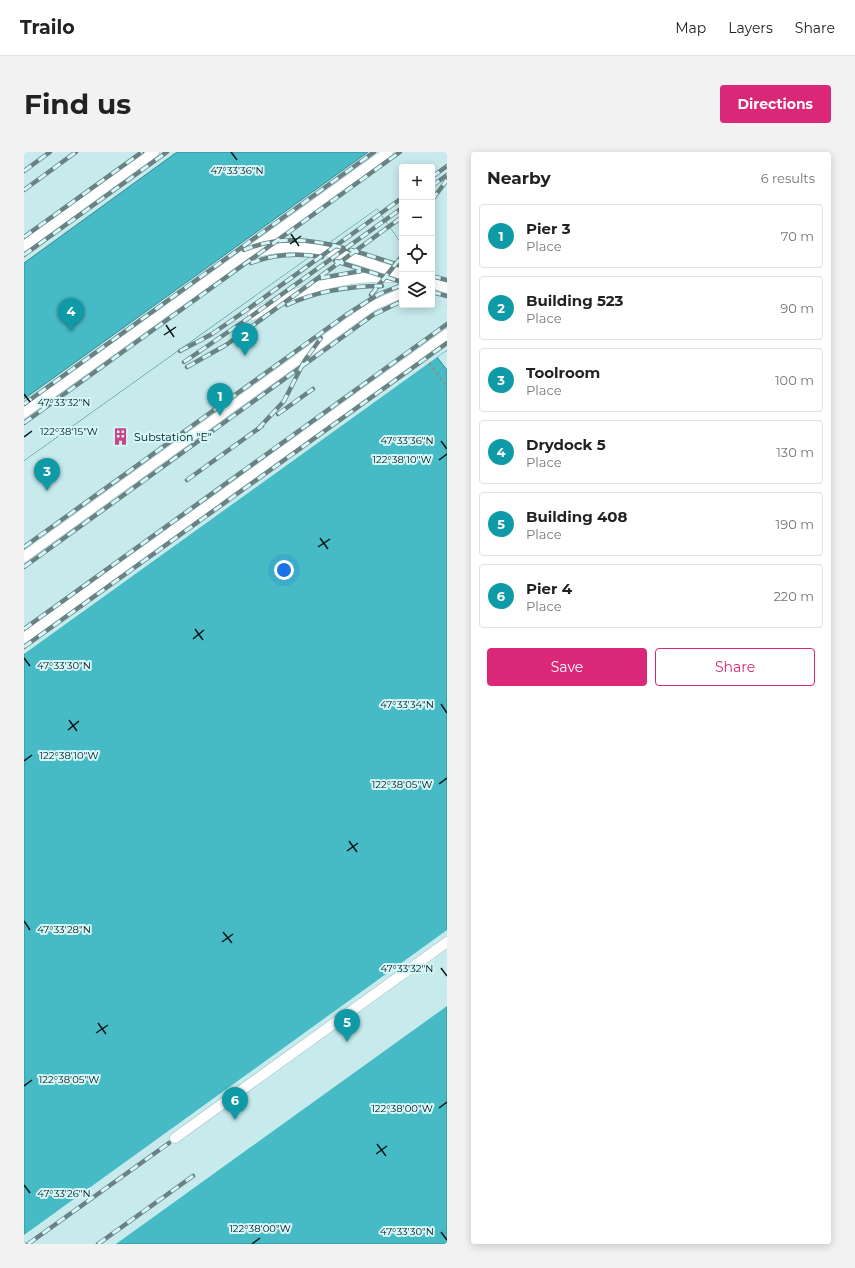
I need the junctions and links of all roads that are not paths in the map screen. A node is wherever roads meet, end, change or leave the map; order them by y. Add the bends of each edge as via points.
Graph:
1 (154, 152) edge
2 (388, 152) edge
3 (24, 246) edge
4 (241, 258) junction
5 (399, 273) edge
6 (399, 278) edge
7 (399, 294) edge
8 (253, 315) dead end
9 (447, 334) edge
10 (24, 413) edge
11 (24, 556) edge
12 (24, 638) edge
13 (447, 942) edge
14 (175, 1138) dead end

1 - 3 lane
2 - 4 lane
4 - 5 lane via 272,248 307,246
4 - 10 lane
6 - 8 lane via 374,277 328,283 286,297
7 - 11 lane via 372,306
9 - 12 lane
13 - 14 lane

